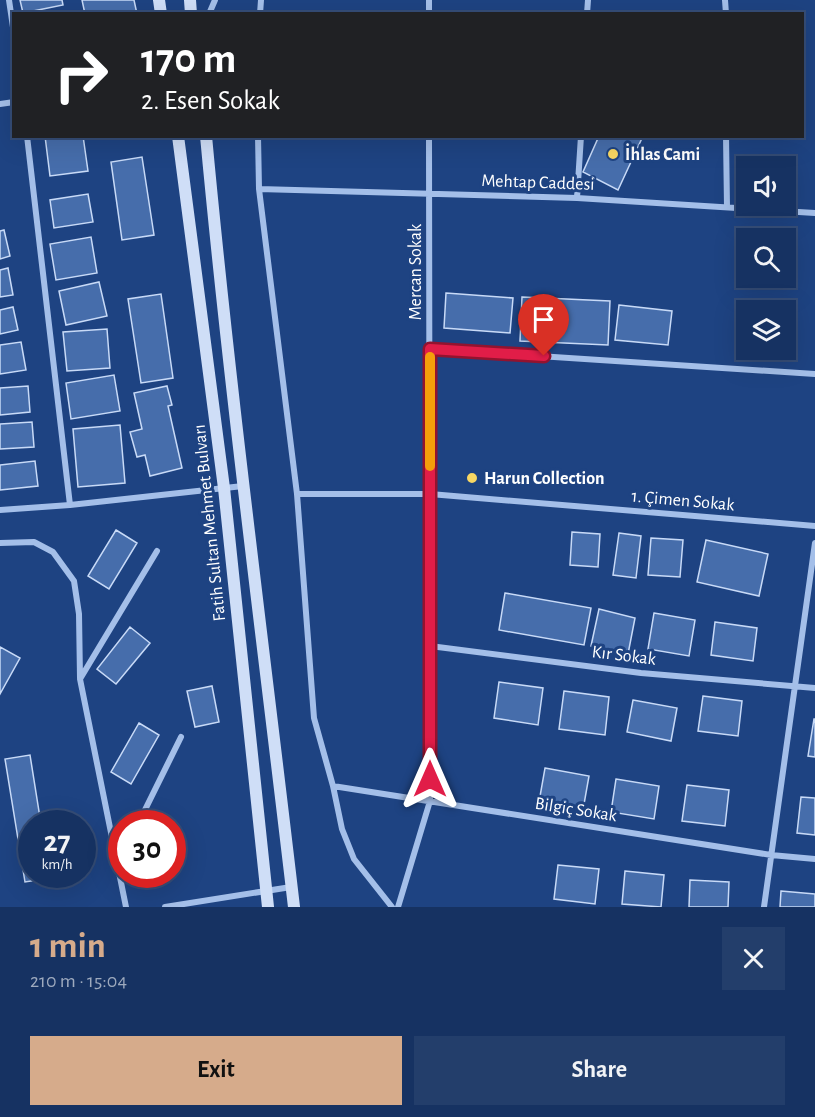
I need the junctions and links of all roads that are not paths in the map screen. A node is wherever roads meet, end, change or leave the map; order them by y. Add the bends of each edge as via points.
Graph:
1 (9, 0) edge
2 (12, 20) edge
3 (27, 138) edge
4 (178, 138) edge
5 (206, 138) edge
6 (258, 138) edge
7 (429, 138) edge
8 (580, 138) edge
9 (726, 138) edge
10 (259, 189) junction
11 (429, 193) junction
12 (577, 198) junction
13 (727, 207) junction
14 (815, 213) edge
15 (430, 349) junction
16 (815, 374) edge
17 (243, 486) junction
18 (224, 488) junction
19 (297, 494) junction
20 (430, 494) junction
21 (69, 505) junction
22 (0, 510) edge
23 (815, 526) edge
24 (0, 543) edge
25 (815, 543) edge
26 (157, 551) dead end
27 (430, 646) junction
28 (80, 679) junction
29 (794, 686) junction
30 (815, 688) edge
31 (181, 737) dead end
32 (333, 786) junction
33 (430, 801) junction
34 (145, 810) edge
35 (108, 820) edge
36 (771, 855) junction
37 (815, 860) edge
38 (291, 887) junction
39 (122, 888) edge
40 (266, 891) junction
41 (126, 907) edge
42 (165, 907) edge
43 (268, 907) edge
44 (294, 907) edge
45 (392, 907) edge
46 (398, 907) edge
47 (764, 907) edge

1 - 2 street
3 - 21 street
4 - 18 main road, Fatih Sultan Mehmet Bulvarı
5 - 17 main road, Fatih Sultan Mehmet Bulvarı
6 - 10 street
7 - 11 street, Mercan Sokak
8 - 12 street
9 - 13 street
10 - 11 street, Mehtap Caddesi
10 - 19 street
11 - 12 street, Mehtap Caddesi
11 - 15 street, Mercan Sokak
12 - 13 street, Mehtap Caddesi
13 - 14 street, Mehtap Caddesi
15 - 16 street
15 - 20 street, Mercan Sokak
17 - 18 street
17 - 38 main road, Fatih Sultan Mehmet Bulvarı
18 - 21 street
18 - 40 main road, Fatih Sultan Mehmet Bulvarı
19 - 20 street, 1. Çimen Sokak
19 - 32 street via 314,718
20 - 23 street, 1. Çimen Sokak
20 - 27 street, Mercan Sokak
21 - 22 street
24 - 28 street via 34,542 53,552 74,581
25 - 29 street
26 - 28 street
27 - 29 street, Kır Sokak via 641,673
27 - 33 street, Mercan Sokak
28 - 35 street
29 - 30 street, Kır Sokak
29 - 36 street
31 - 34 street
32 - 33 street, Bilgiç Sokak
32 - 45 street via 342,830 354,859
33 - 36 street, Bilgiç Sokak
33 - 46 street, Mercan Sokak
36 - 37 street, Bilgiç Sokak
36 - 47 street
38 - 40 street
38 - 44 main road, Fatih Sultan Mehmet Bulvarı
39 - 41 street
40 - 42 street
40 - 43 main road, Fatih Sultan Mehmet Bulvarı

